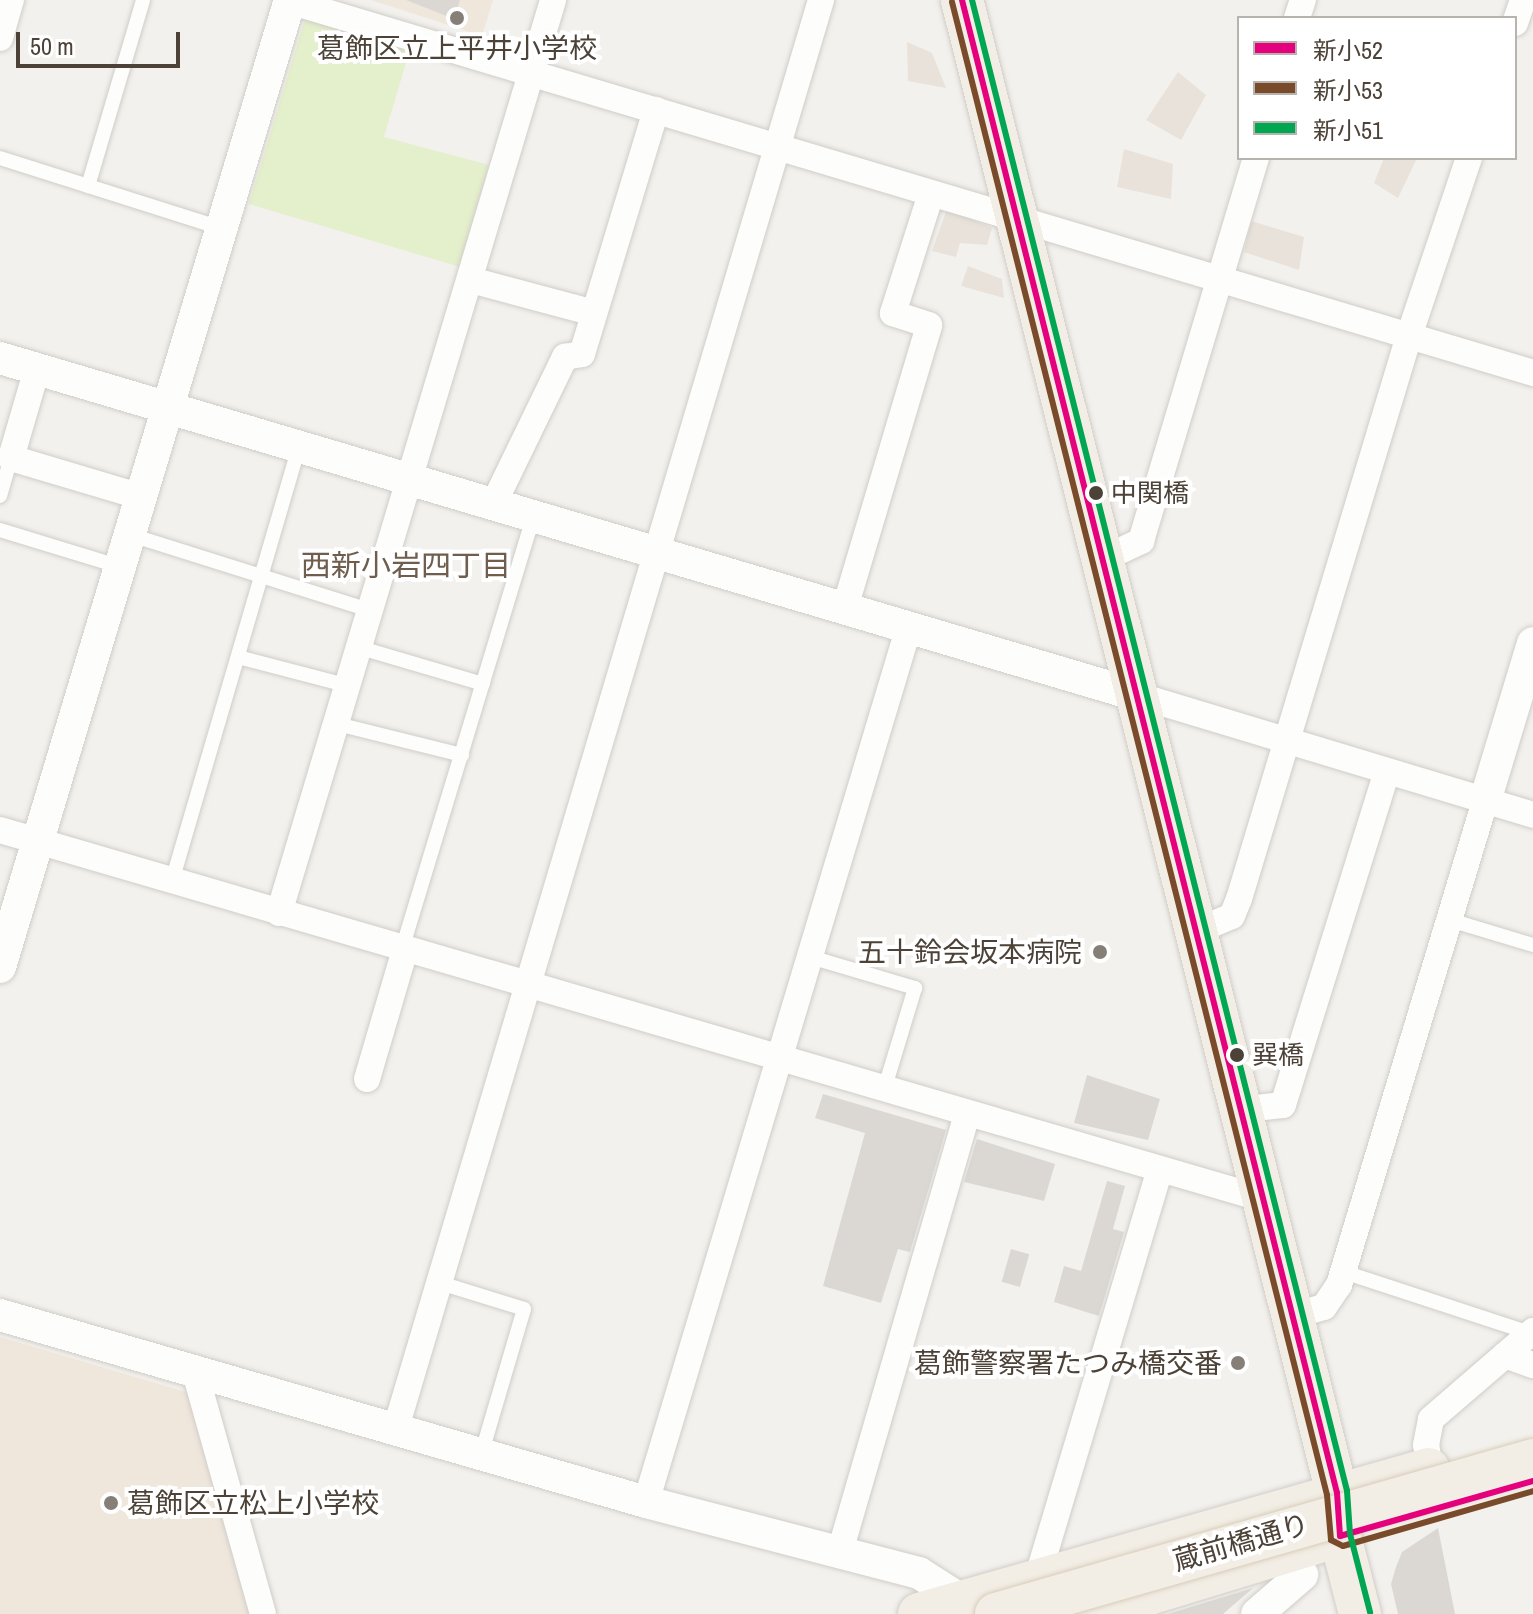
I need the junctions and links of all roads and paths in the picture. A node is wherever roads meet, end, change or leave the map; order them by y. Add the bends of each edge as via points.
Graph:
1 (11, 0) edge
2 (143, 0) edge
3 (289, 0) edge
4 (553, 0) edge
5 (821, 0) edge
6 (962, 0) edge
7 (0, 38) edge
8 (531, 74) junction
9 (656, 110) junction
10 (779, 144) junction
11 (0, 158) edge
12 (1255, 160) edge
13 (1468, 160) edge
14 (88, 186) junction
15 (931, 194) junction
16 (1017, 221) junction
17 (221, 228) junction
18 (1220, 279) junction
19 (471, 280) junction
20 (594, 313) junction
21 (1409, 336) junction
22 (0, 358) edge
23 (37, 369) junction
24 (1533, 373) edge
25 (169, 406) junction
26 (299, 448) junction
27 (11, 458) junction
28 (409, 476) junction
29 (0, 496) edge
30 (142, 497) junction
31 (493, 505) junction
32 (533, 517) junction
33 (0, 530) edge
34 (131, 535) junction
35 (659, 553) junction
36 (1099, 561) junction
37 (121, 567) junction
38 (262, 578) junction
39 (372, 611) junction
40 (844, 611) junction
41 (908, 630) junction
42 (1533, 643) edge
43 (361, 648) junction
44 (238, 657) junction
45 (483, 684) junction
46 (349, 686) junction
47 (1133, 694) junction
48 (337, 724) junction
49 (1287, 740) junction
50 (462, 755) junction
51 (1387, 772) junction
52 (1485, 801) junction
53 (1533, 815) edge
54 (0, 830) edge
55 (38, 841) junction
56 (172, 881) junction
57 (279, 913) junction
58 (1450, 920) junction
59 (1194, 932) junction
60 (1533, 945) edge
61 (404, 950) junction
62 (807, 956) junction
63 (0, 967) edge
64 (528, 987) junction
65 (776, 1058) junction
66 (367, 1079) dead end
67 (884, 1090) junction
68 (1237, 1110) junction
69 (967, 1115) junction
70 (1159, 1172) junction
71 (1260, 1198) junction
72 (1344, 1272) junction
73 (437, 1282) junction
74 (0, 1315) edge
75 (1292, 1316) junction
76 (1532, 1332) edge
77 (1505, 1355) junction
78 (1533, 1365) edge
79 (195, 1372) junction
80 (395, 1431) junction
81 (1533, 1441) edge
82 (480, 1455) junction
83 (1533, 1460) edge
84 (1430, 1469) junction
85 (1533, 1481) edge
86 (1337, 1493) junction
87 (646, 1502) junction
88 (1340, 1536) junction
89 (839, 1555) junction
90 (1302, 1575) dead end
91 (1037, 1579) junction
92 (980, 1608) edge
93 (1126, 1608) edge
94 (263, 1614) edge
95 (919, 1614) edge
96 (1084, 1614) edge
97 (1257, 1614) edge
98 (1360, 1614) edge

1 - 7 street
2 - 14 lane
3 - 8 street
3 - 17 street
4 - 8 street
5 - 10 street
6 - 16 main road
8 - 9 street
8 - 19 street
9 - 10 street
9 - 20 street
10 - 15 street
10 - 35 street
11 - 14 lane
12 - 18 street
13 - 21 street
14 - 17 lane
15 - 16 street
15 - 40 street via 893,313 929,325
16 - 18 street
16 - 36 main road
17 - 25 street
18 - 21 street
18 - 36 street via 1141,541
19 - 20 street
19 - 28 street
20 - 31 street via 582,354 565,357
21 - 24 street
21 - 49 street
22 - 23 street
23 - 25 street
23 - 27 street
25 - 26 street
25 - 30 street
26 - 28 street
26 - 38 lane
27 - 29 lane
27 - 30 street
28 - 31 street
28 - 39 street
30 - 34 street
31 - 32 street
32 - 35 street
32 - 45 lane
33 - 37 lane
34 - 37 street
34 - 38 lane
35 - 40 street
35 - 64 street
36 - 47 main road
37 - 55 street
38 - 39 lane
38 - 44 lane
39 - 43 street
40 - 41 street
41 - 47 street
41 - 62 street
42 - 52 street
43 - 45 lane
43 - 46 street
44 - 46 lane
44 - 56 lane
45 - 50 lane
46 - 48 street
47 - 49 street
47 - 59 main road
48 - 50 lane
48 - 57 street
49 - 51 street
49 - 59 street via 1232,916
50 - 61 lane
51 - 52 street
51 - 68 street via 1283,1105
52 - 53 street
52 - 58 street
54 - 55 street
55 - 56 street
55 - 63 street
56 - 57 street
57 - 61 street
58 - 60 lane
58 - 72 street
59 - 68 main road
61 - 64 street
61 - 66 street
62 - 65 street
62 - 67 lane via 915,988
64 - 65 street
64 - 73 street
65 - 67 street
65 - 87 street
67 - 69 street
68 - 71 main road
69 - 70 street
69 - 89 street
70 - 71 street
70 - 91 street
71 - 75 main road
72 - 75 street via 1324,1307
72 - 76 lane
73 - 80 street
73 - 82 lane via 524,1309
74 - 79 street
75 - 86 main road
76 - 77 street
77 - 78 street
77 - 84 street via 1431,1419 1426,1445
79 - 80 street
79 - 94 street
80 - 82 street
81 - 84 main road
82 - 87 street
83 - 92 main road, 蔵前橋通り, bridge
84 - 86 main road
85 - 88 main road
86 - 88 main road
86 - 91 main road
87 - 89 street
88 - 93 main road
88 - 98 main road
89 - 92 street via 919,1573
90 - 97 street
91 - 92 main road
92 - 95 main road
93 - 96 main road

